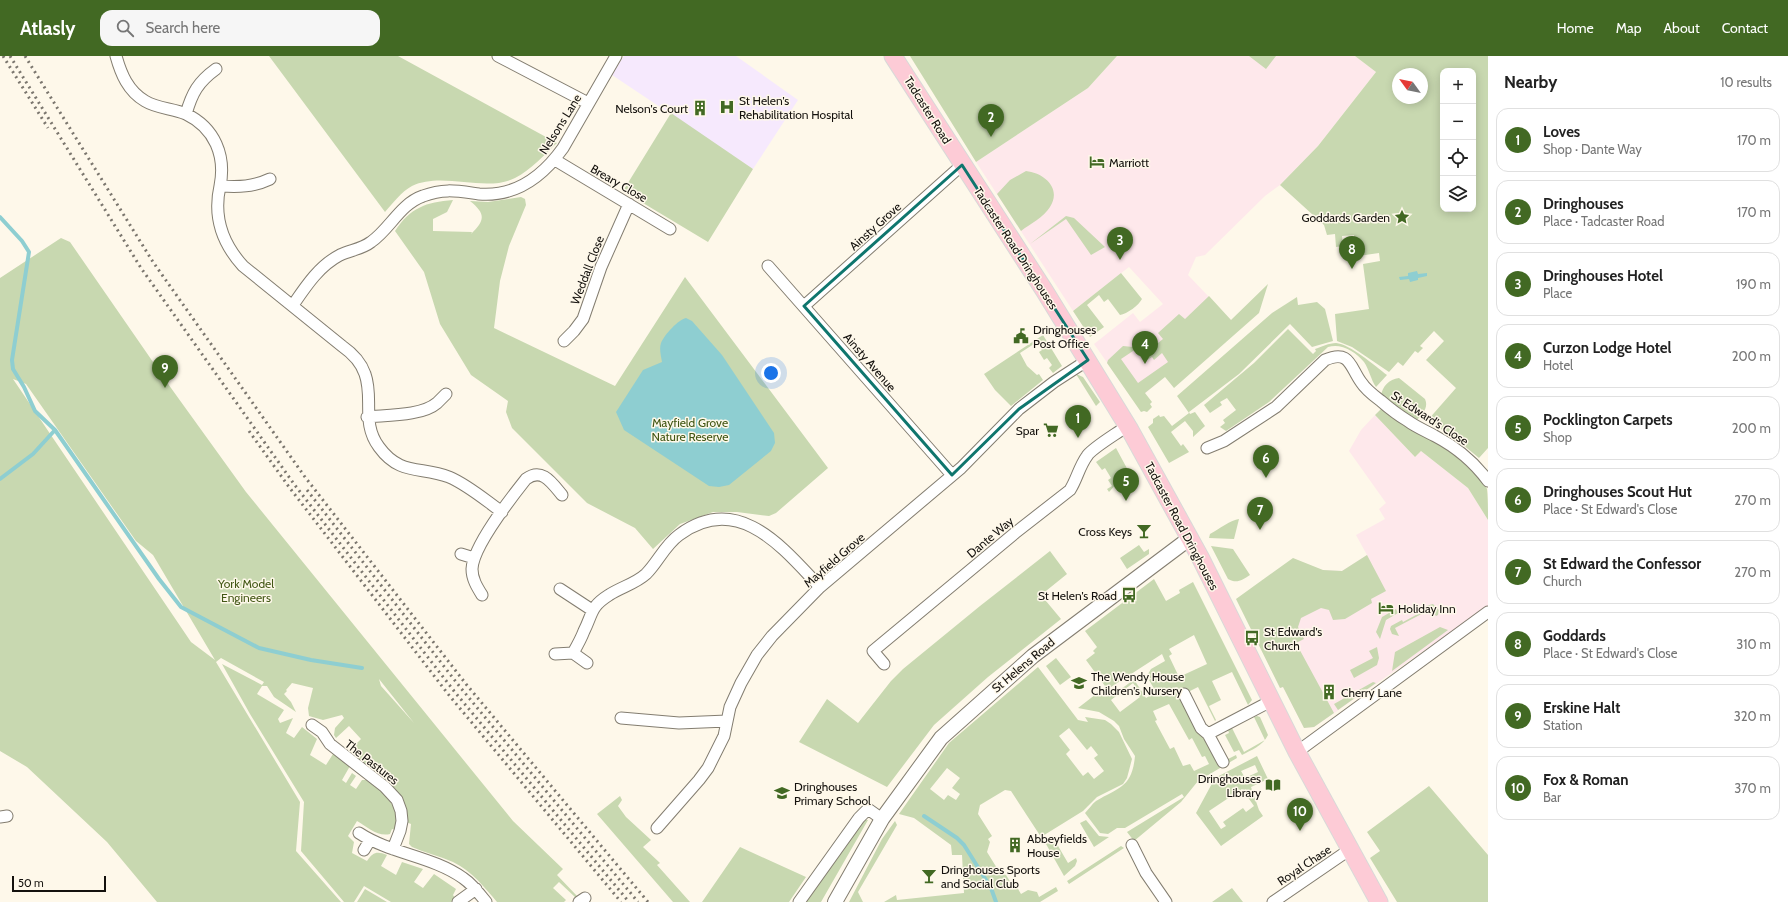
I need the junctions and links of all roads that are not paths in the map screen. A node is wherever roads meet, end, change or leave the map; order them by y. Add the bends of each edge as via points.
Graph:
1 (116, 56) edge
2 (498, 56) edge
3 (616, 56) edge
4 (894, 56) edge
5 (216, 69) dead end
6 (588, 103) junction
7 (186, 114) junction
8 (555, 160) junction
9 (962, 164) junction
10 (270, 179) dead end
11 (220, 186) junction
12 (629, 204) junction
13 (670, 229) dead end
14 (768, 266) dead end
15 (293, 305) junction
16 (804, 306) junction
17 (564, 341) dead end
18 (1088, 360) junction
19 (446, 394) dead end
20 (367, 417) junction
21 (1127, 426) junction
22 (1207, 448) dead end
23 (952, 475) junction
24 (1488, 481) edge
25 (562, 494) dead end
26 (502, 512) junction
27 (1190, 538) junction
28 (461, 554) dead end
29 (474, 558) junction
30 (820, 587) junction
31 (560, 589) dead end
32 (482, 595) dead end
33 (592, 610) junction
34 (1488, 612) edge
35 (573, 653) junction
36 (555, 654) dead end
37 (587, 663) dead end
38 (884, 664) dead end
39 (1184, 694) dead end
40 (1271, 701) junction
41 (621, 718) dead end
42 (727, 721) junction
43 (312, 724) dead end
44 (1208, 734) junction
45 (1297, 752) junction
46 (1223, 762) dead end
47 (882, 819) junction
48 (657, 828) dead end
49 (359, 833) dead end
50 (370, 840) junction
51 (1132, 845) dead end
52 (393, 849) junction
53 (364, 850) dead end
54 (1349, 850) junction
55 (476, 889) junction
56 (458, 902) edge
57 (486, 902) edge
58 (799, 902) edge
59 (835, 902) edge
60 (1166, 902) edge
61 (1273, 902) edge
62 (1378, 902) edge

1 - 7 street via 124,80 145,101
2 - 6 street
3 - 6 street, Nelsons Lane
4 - 9 main road, Tadcaster Road
5 - 7 street via 192,94
6 - 8 street, Nelsons Lane
7 - 11 street via 201,123 217,144 221,158
8 - 12 street, Breary Close
8 - 15 street, Nelsons Lane via 539,176 508,190 481,194 450,190 420,197 407,205 371,243 328,263 316,274
9 - 16 street, Ainsty Grove
9 - 18 main road, Tadcaster Road Dringhouses
10 - 11 street via 247,187
11 - 15 street via 217,212 227,245 243,266
12 - 13 street, Breary Close
12 - 17 street, Weddall Close via 601,267 583,318
14 - 16 street, Ainsty Avenue
15 - 20 street via 352,354 360,364 367,385
16 - 23 street, Ainsty Avenue
18 - 21 main road, Tadcaster Road Dringhouses
18 - 23 street, Mayfield Grove via 1019,409
19 - 20 street via 437,404 427,408 409,413
20 - 26 street via 378,446 396,464 415,471 448,477
21 - 27 main road, Tadcaster Road Dringhouses
21 - 38 street, Dante Way via 1088,454 1070,490 1015,532 873,651
22 - 24 street, St Edward's Close via 1224,441 1276,407 1325,360 1334,356 1347,360 1354,367 1359,380 1374,396 1408,421 1448,442 1474,463
23 - 30 street, Mayfield Grove
25 - 26 street via 546,477 531,475
26 - 29 street
27 - 40 main road, Tadcaster Road Dringhouses
27 - 47 street, St Helens Road via 1060,634 987,696 941,738
28 - 29 street
29 - 32 street via 473,576
30 - 33 street via 774,540 762,532 734,521 708,521 693,526 678,536 642,578 608,595
30 - 42 street, Mayfield Grove via 757,655 735,695
31 - 33 street
33 - 35 street
34 - 45 street
35 - 36 street
35 - 37 street
39 - 44 street via 1201,728
40 - 44 street
40 - 45 main road, Tadcaster Road Dringhouses
41 - 42 street via 679,723
42 - 48 street, Mayfield Grove via 724,736 708,768
43 - 52 street, The Pastures via 322,732 330,744 385,787 397,800 402,821
44 - 46 street
45 - 54 main road, Tadcaster Road Dringhouses
47 - 58 street via 868,809 859,818
47 - 59 street, St Helens Road
49 - 50 street
50 - 52 street
50 - 53 street
51 - 60 street via 1142,867
52 - 55 street via 445,867 464,878
54 - 61 street, Royal Chase
54 - 62 main road, Tadcaster Road Dringhouses
55 - 56 street
55 - 57 street

